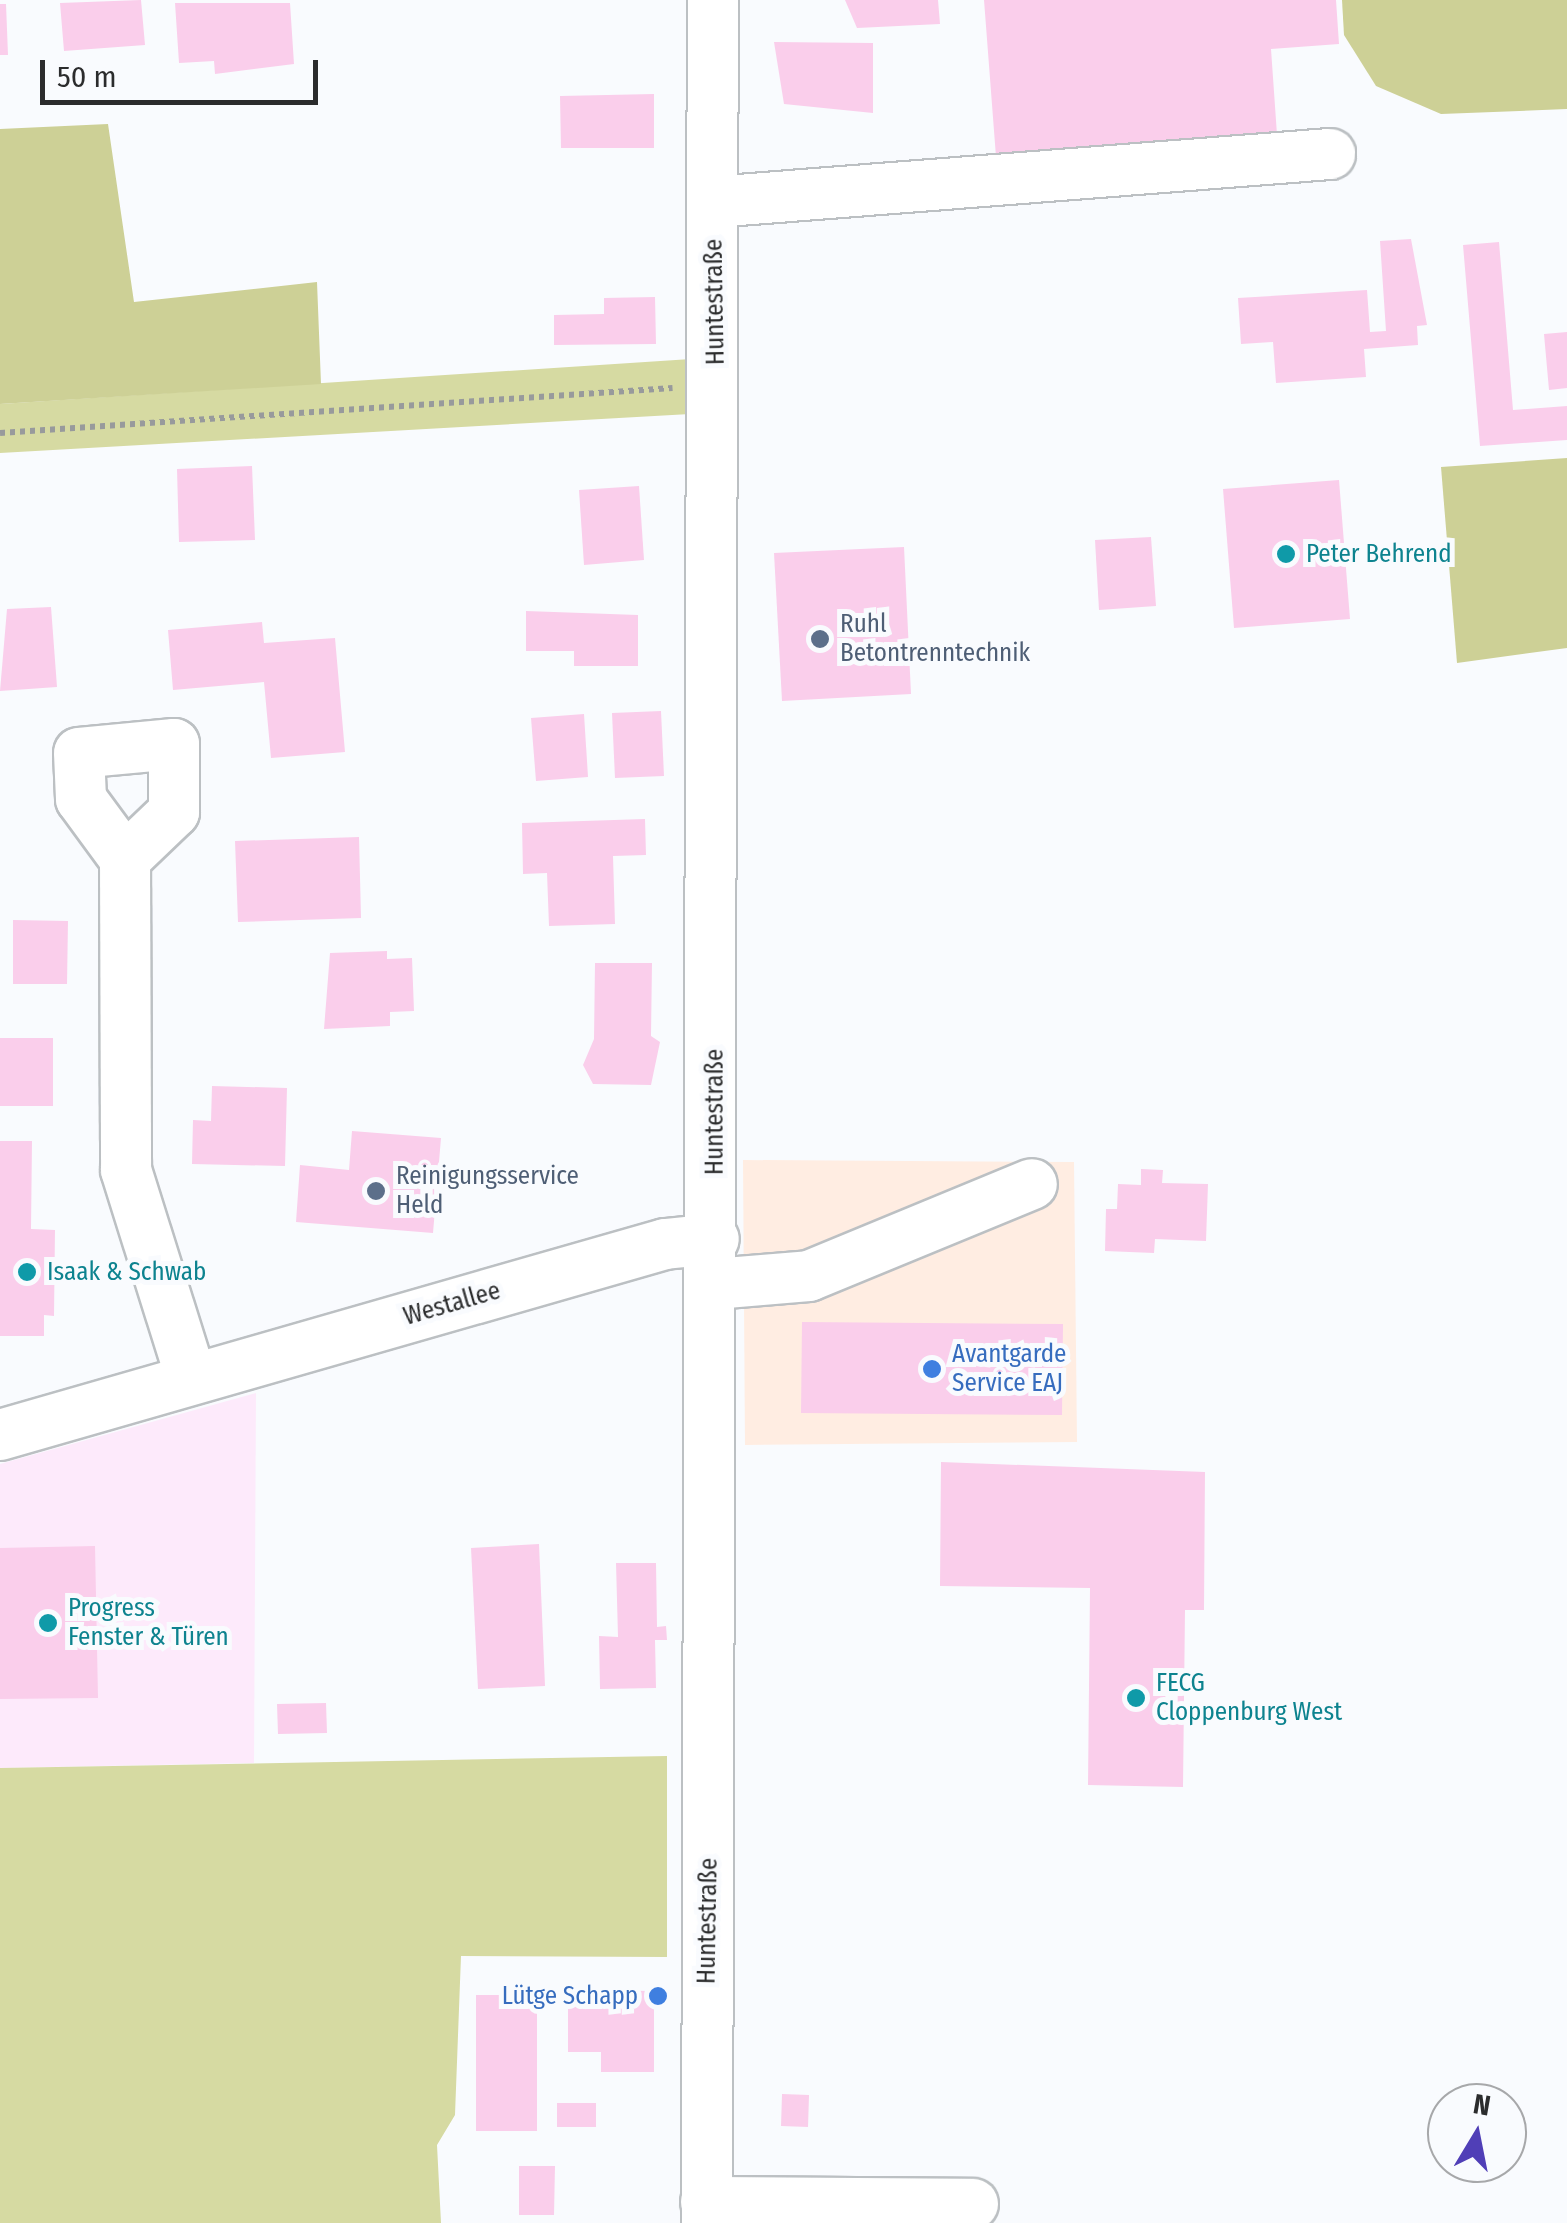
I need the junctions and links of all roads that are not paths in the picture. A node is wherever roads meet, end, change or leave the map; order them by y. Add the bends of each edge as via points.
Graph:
1 (713, 0) edge
2 (1330, 154) dead end
3 (713, 202) junction
4 (125, 859) dead end
5 (1032, 1184) dead end
6 (714, 1261) junction
7 (191, 1378) junction
8 (0, 1434) edge
9 (972, 2204) dead end
10 (706, 2212) edge

1 - 3 street, Huntestraße
2 - 3 street
3 - 6 street, Huntestraße
4 - 7 street via 126,1170
5 - 6 street, Westallee via 809,1276
6 - 7 street, Westallee via 666,1244
6 - 10 street, Huntestraße
7 - 8 street, Westallee
9 - 10 street

